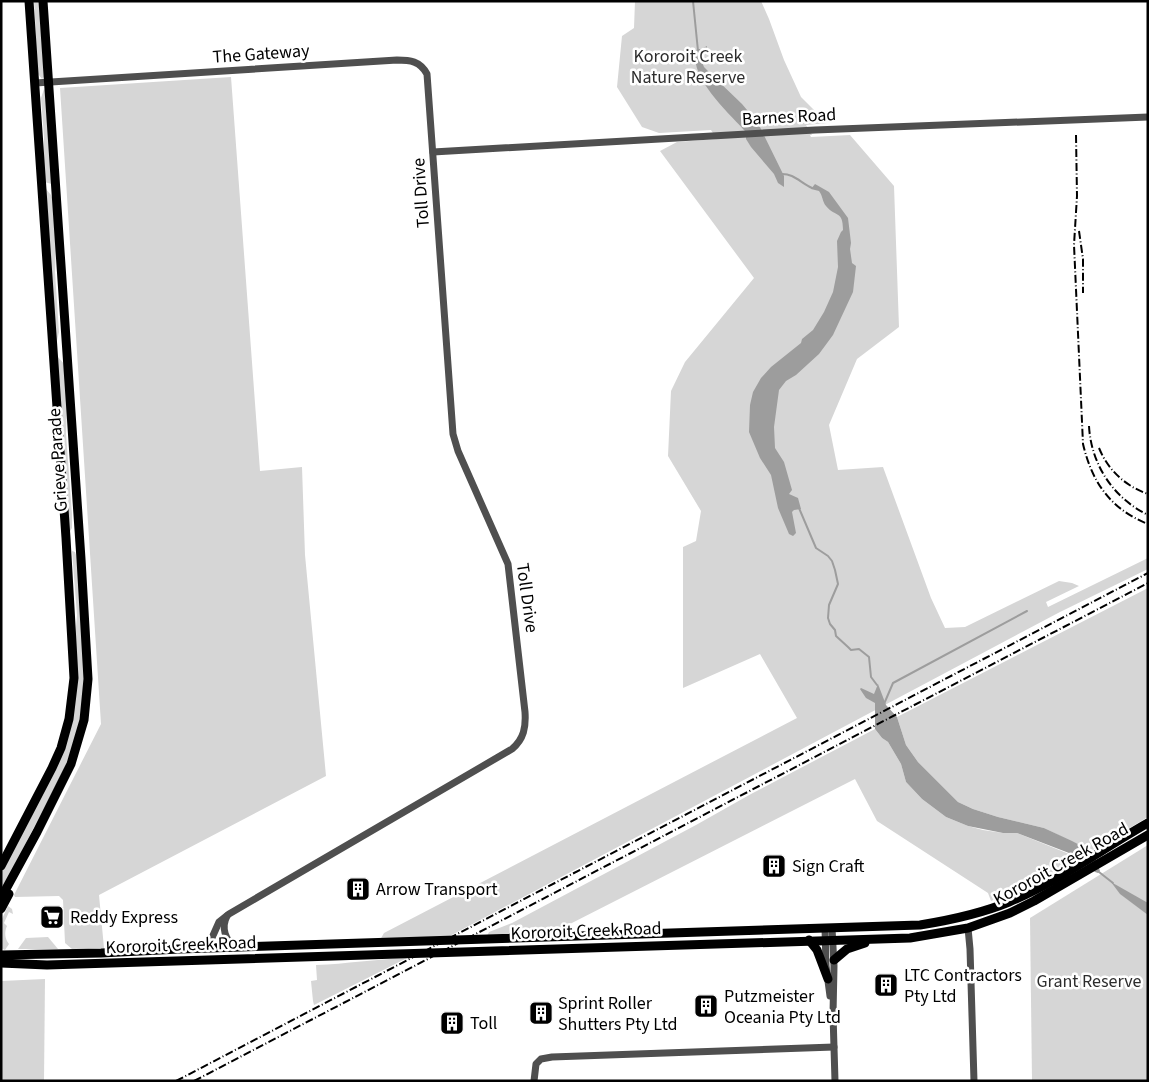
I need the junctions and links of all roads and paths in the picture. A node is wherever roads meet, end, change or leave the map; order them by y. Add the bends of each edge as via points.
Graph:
1 (29, 1) edge
2 (43, 1) edge
3 (49, 82) junction
4 (35, 84) junction
5 (1148, 117) edge
6 (431, 131) joint
7 (433, 152) junction
8 (1148, 823) edge
9 (1148, 835) edge
10 (1, 866) edge
11 (1069, 875) junction
12 (3, 898) edge
13 (1, 909) edge
14 (229, 914) junction
15 (828, 928) junction
16 (968, 928) junction
17 (888, 939) junction
18 (809, 940) junction
19 (829, 940) junction
20 (241, 947) junction
21 (190, 949) junction
22 (1, 955) edge
23 (834, 960) junction
24 (1, 963) edge
25 (828, 978) junction
26 (833, 1014) junction
27 (834, 1047) junction
28 (534, 1081) edge
29 (834, 1081) edge
30 (974, 1081) edge

1 - 4 main road, Grieve Parade
2 - 3 main road, Grieve Parade
3 - 4 street, The Gateway
3 - 6 street, The Gateway via 410,61 422,66 427,74
3 - 12 main road, Grieve Parade via 88,679 84,720 76,749 37,832 32,850
4 - 10 main road, Grieve Parade via 74,678 69,719 61,748
5 - 7 street, Barnes Road via 812,130
6 - 7 street, Toll Drive
7 - 14 street, Toll Drive via 453,434 508,564 525,728 512,749
8 - 11 main road, Kororoit Creek Road
9 - 11 main road, Kororoit Creek Road
11 - 15 main road, Kororoit Creek Road via 1008,902 956,919 920,925
11 - 16 main road, Kororoit Creek Road via 1010,913
12 - 13 main road, Grieve Parade
14 - 20 street via 224,921 225,935 231,944
14 - 21 street, Toll Drive via 218,922 208,944
15 - 19 street
15 - 20 main road, Kororoit Creek Road
16 - 17 main road, Kororoit Creek Road
16 - 30 street
17 - 19 main road, Kororoit Creek Road
17 - 23 main road via 853,946
18 - 19 main road, Kororoit Creek Road
18 - 24 main road, Kororoit Creek Road via 47,965
18 - 25 main road via 817,950
19 - 23 street
19 - 25 street
20 - 21 main road, Kororoit Creek Road
21 - 22 main road, Kororoit Creek Road
23 - 26 street
25 - 26 street
26 - 27 street
27 - 28 street via 552,1057 541,1059 536,1064
27 - 29 street

